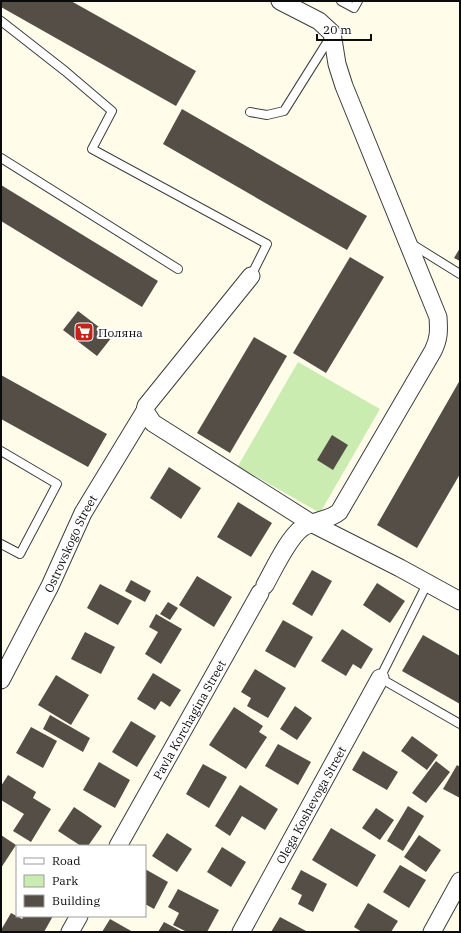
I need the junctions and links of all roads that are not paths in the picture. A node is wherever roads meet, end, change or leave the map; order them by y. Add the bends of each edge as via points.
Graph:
1 (280, 1) edge
2 (341, 1) edge
3 (358, 1) edge
4 (1, 20) edge
5 (332, 34) junction
6 (250, 112) dead end
7 (1, 158) edge
8 (408, 242) junction
9 (178, 269) dead end
10 (460, 274) edge
11 (251, 276) joint
12 (145, 411) junction
13 (1, 451) edge
14 (311, 523) junction
15 (1, 544) edge
16 (427, 584) junction
17 (460, 601) edge
18 (380, 678) junction
19 (1, 680) edge
20 (460, 724) edge
21 (119, 845) edge
22 (460, 881) edge
23 (78, 917) edge
24 (70, 932) edge
25 (241, 932) edge
26 (432, 932) edge

1 - 5 street via 319,21
2 - 3 lane via 354,8
4 - 11 lane via 112,111 92,149 267,244
5 - 6 lane via 284,111 267,115
5 - 8 street via 344,86
7 - 9 lane
8 - 10 lane
8 - 14 street via 438,317 438,341 339,512 326,520
11 - 12 street, Ostrovskogo Street via 146,406
12 - 14 street via 153,423
12 - 19 street, Ostrovskogo Street via 83,513 50,586
13 - 15 lane via 57,484 20,554
14 - 16 street
14 - 21 street, Pavla Korchagina Street via 295,535
16 - 17 street
16 - 18 lane
18 - 20 lane
18 - 25 street, Olega Koshevoga Street
22 - 26 street
23 - 24 street

